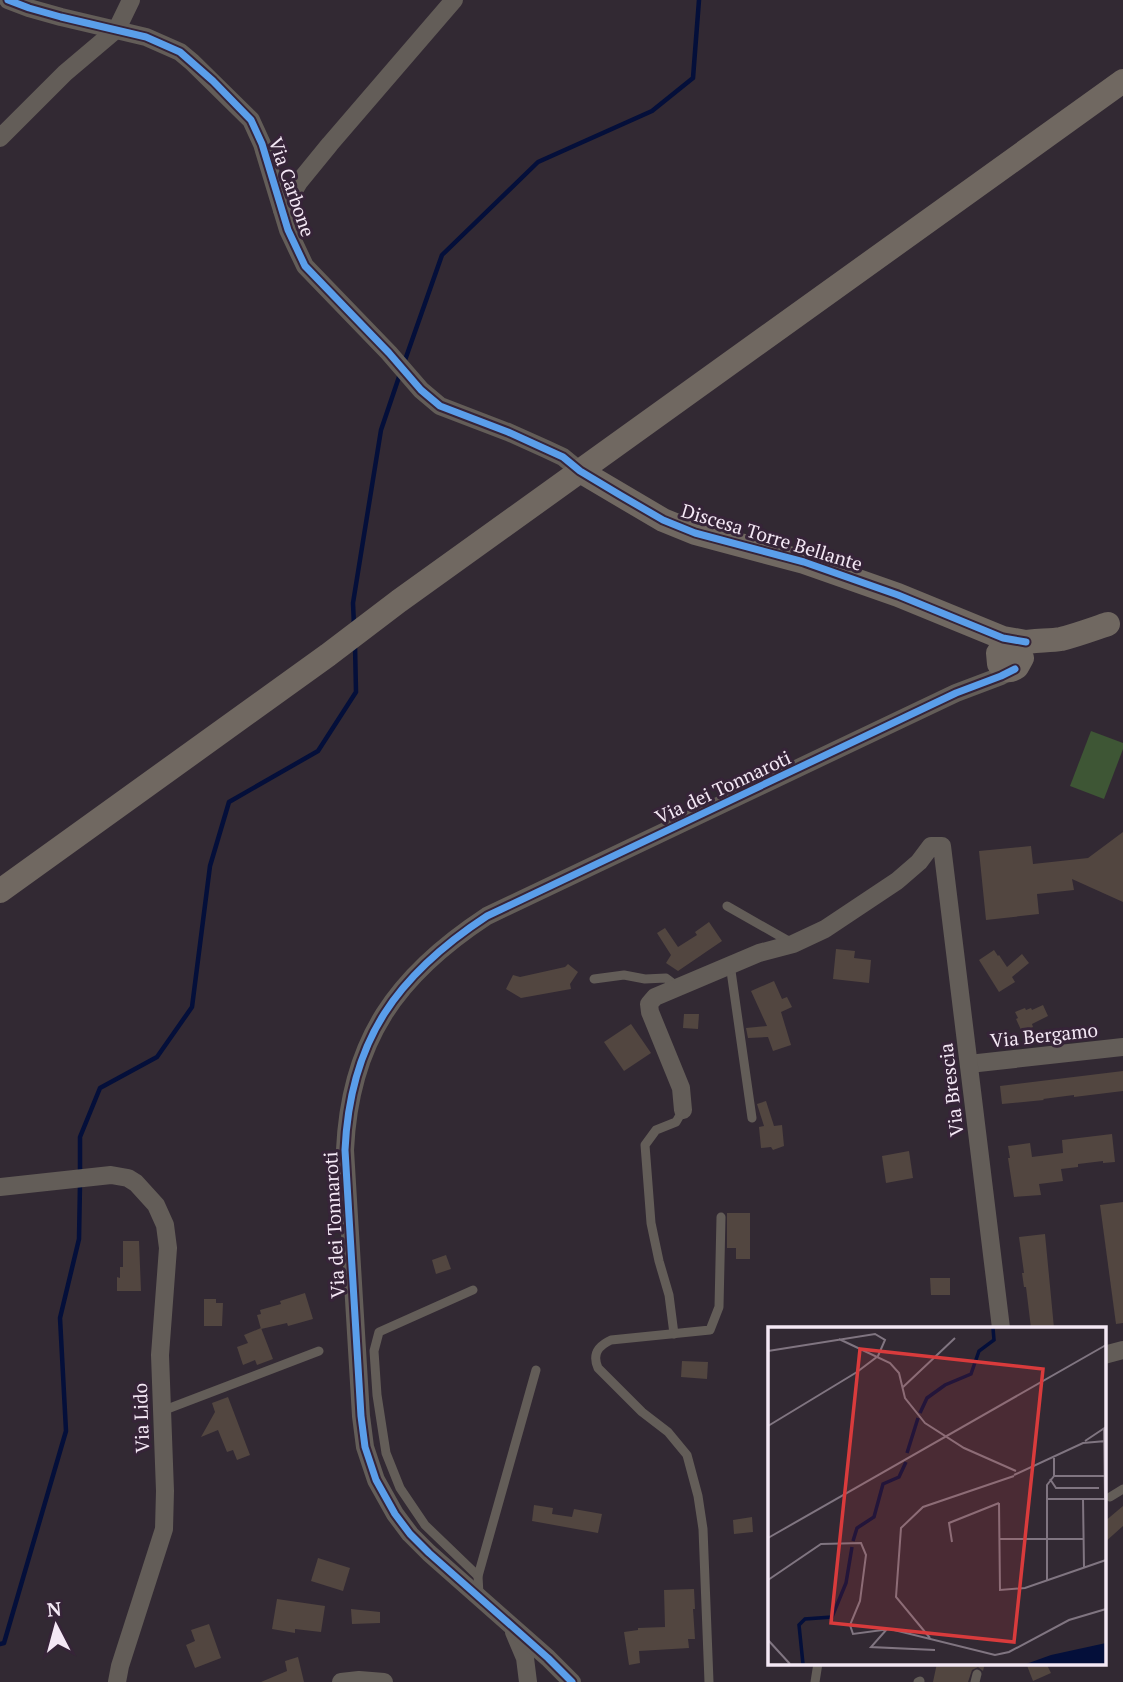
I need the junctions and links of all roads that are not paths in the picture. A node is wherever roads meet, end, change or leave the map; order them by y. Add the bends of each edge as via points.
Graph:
1 (8, 0) edge
2 (454, 0) edge
3 (129, 4) edge
4 (117, 29) junction
5 (146, 37) junction
6 (1123, 81) edge
7 (0, 138) edge
8 (282, 210) junction
9 (580, 471) junction
10 (1116, 620) edge
11 (1010, 653) junction
12 (0, 891) edge
13 (727, 906) dead end
14 (793, 944) junction
15 (730, 964) junction
16 (594, 979) dead end
17 (678, 987) junction
18 (1123, 1047) edge
19 (970, 1064) junction
20 (683, 1110) joint
21 (752, 1118) dead end
22 (0, 1187) edge
23 (721, 1217) dead end
24 (473, 1290) dead end
25 (1001, 1327) edge
26 (674, 1334) junction
27 (1123, 1350) edge
28 (319, 1351) dead end
29 (1106, 1354) edge
30 (536, 1370) dead end
31 (162, 1411) junction
32 (1123, 1489) edge
33 (1111, 1497) dead end
34 (478, 1576) junction
35 (479, 1597) junction
36 (513, 1628) junction
37 (548, 1658) junction
38 (818, 1664) edge
39 (523, 1677) edge
40 (117, 1682) edge
41 (341, 1682) edge
42 (384, 1682) edge
43 (547, 1682) edge
44 (572, 1682) edge
45 (709, 1682) edge
46 (815, 1682) edge

1 - 4 street, Via Carbone
2 - 8 street via 299,182
3 - 4 street
3 - 5 street via 131,20
4 - 5 street, Via Carbone
4 - 7 street
5 - 8 street, Via Carbone via 180,52 251,120
6 - 9 main road
8 - 9 street, Via Carbone via 305,266 421,390 440,406 546,449
9 - 11 main road, Discesa Torre Bellante via 663,520 898,595 960,622
9 - 12 main road
10 - 11 main road
11 - 35 street, Via dei Tonnaroti via 956,693 486,916 405,984 382,1016 355,1081 345,1140 363,1432 376,1480 395,1514 429,1553
13 - 14 lane
14 - 15 street
14 - 19 street, Via Brescia via 825,929 897,881 931,846 942,846
15 - 17 street
15 - 21 lane
16 - 17 lane via 624,975 666,978
17 - 20 street via 649,1004 681,1087
18 - 19 street, Via Bergamo
19 - 25 street, Via Brescia
20 - 26 lane via 676,1122 656,1130 645,1145 651,1223
22 - 31 street, Via Lido via 111,1175 128,1178 156,1205 168,1248 160,1355
23 - 26 lane via 719,1307 710,1330
24 - 34 lane via 379,1332 374,1351 386,1453 400,1488 425,1525
26 - 45 lane via 611,1340 597,1351 596,1364 687,1455 703,1529
27 - 29 street
28 - 31 lane
30 - 34 lane
31 - 40 street, Via Lido via 164,1529
32 - 33 lane
34 - 35 lane
35 - 36 street, Via dei Tonnaroti
36 - 37 street, Via dei Tonnaroti
36 - 39 street via 525,1658
37 - 43 street
37 - 44 street, Via dei Tonnaroti
38 - 46 lane
41 - 42 street

